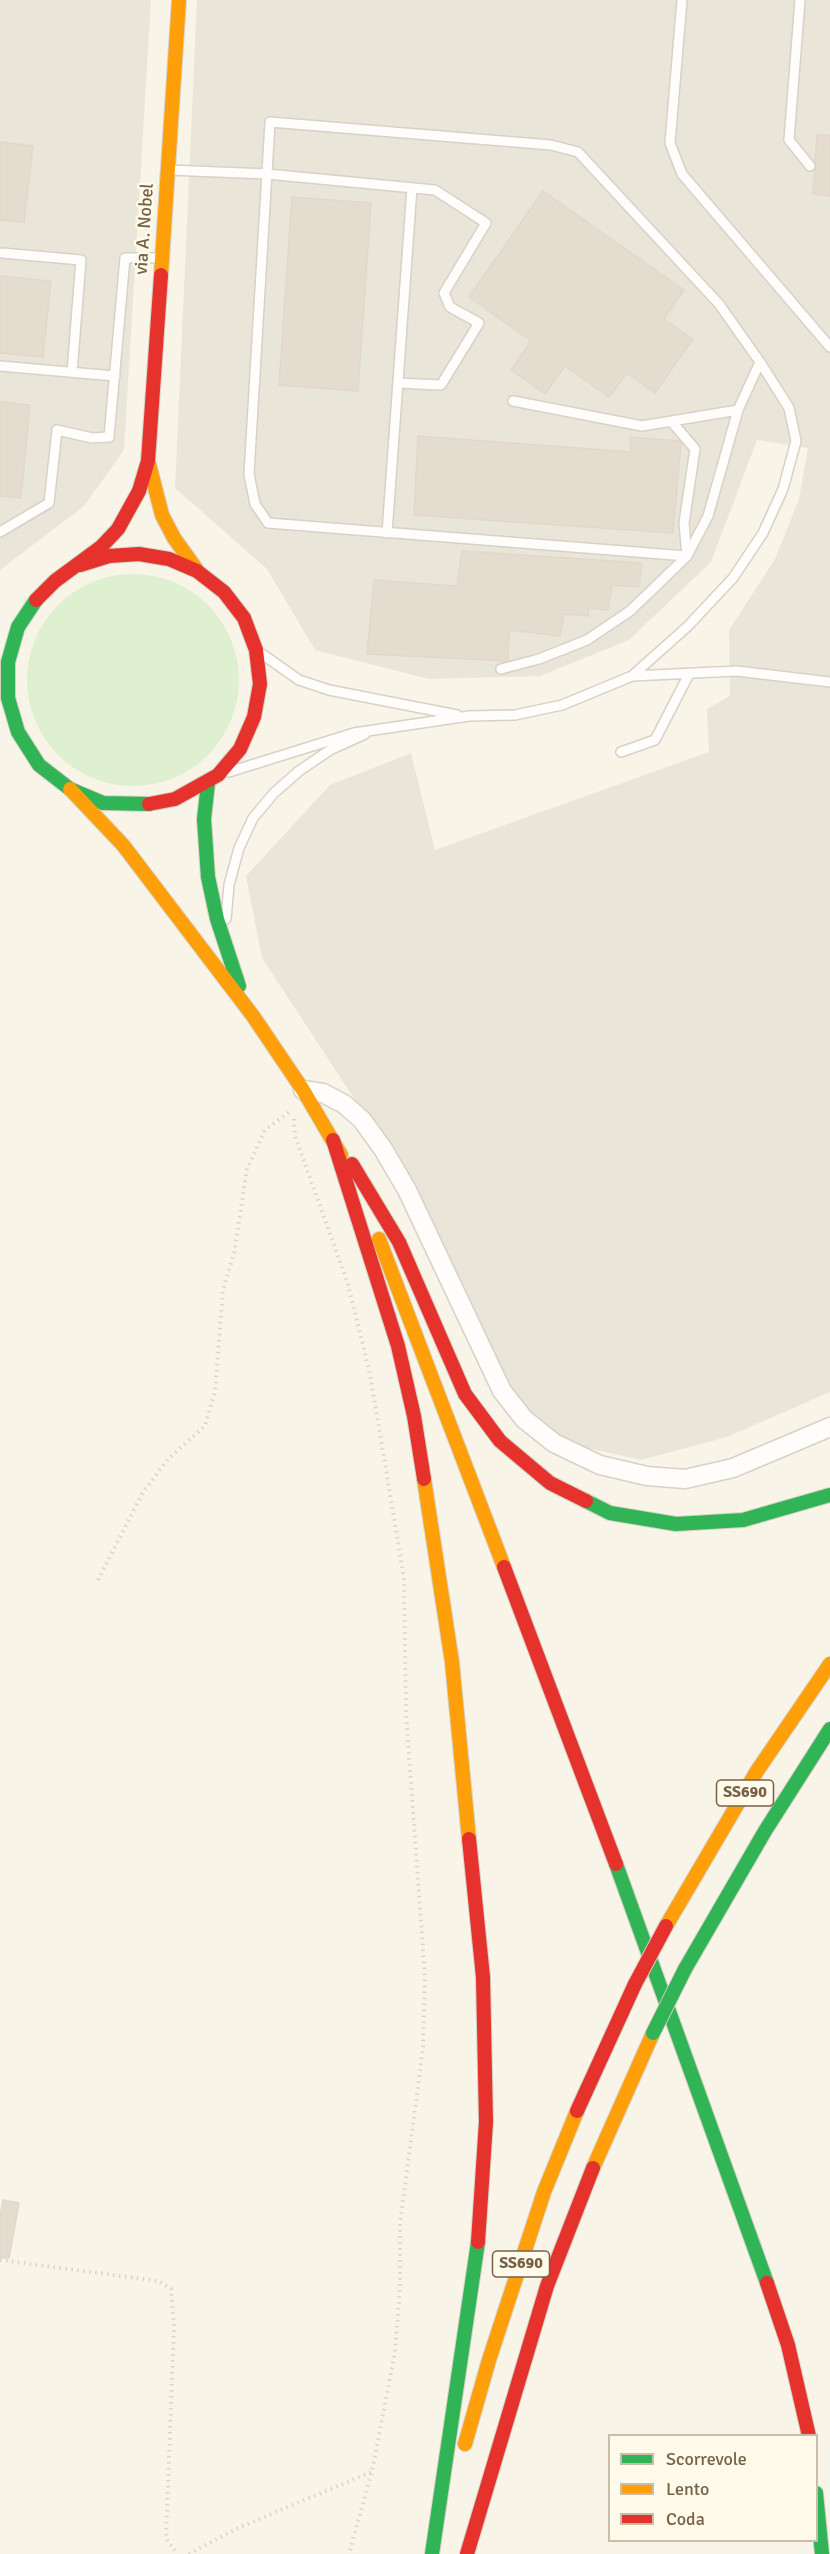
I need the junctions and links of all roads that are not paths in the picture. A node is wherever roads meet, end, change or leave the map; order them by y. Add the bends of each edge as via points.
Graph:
1 (179, 0) edge
2 (682, 0) edge
3 (800, 0) edge
4 (810, 166) dead end
5 (167, 170) junction
6 (267, 174) junction
7 (412, 188) junction
8 (2, 253) dead end
9 (161, 258) junction
10 (830, 347) edge
11 (760, 362) junction
12 (0, 366) edge
13 (72, 372) junction
14 (115, 376) junction
15 (398, 383) junction
16 (513, 401) dead end
17 (738, 410) junction
18 (671, 421) junction
19 (148, 461) junction
20 (0, 532) edge
21 (387, 533) junction
22 (687, 556) junction
23 (80, 565) junction
24 (197, 571) junction
25 (18, 627) junction
26 (0, 636) edge
27 (256, 650) junction
28 (501, 669) dead end
29 (689, 674) junction
30 (632, 676) junction
31 (830, 681) edge
32 (469, 716) junction
33 (0, 717) edge
34 (376, 729) junction
35 (18, 732) junction
36 (621, 752) dead end
37 (213, 779) junction
38 (70, 789) junction
39 (228, 957) junction
40 (253, 1016) junction
41 (303, 1090) junction
42 (333, 1140) junction
43 (830, 1427) edge
44 (830, 1495) edge
45 (830, 1664) edge
46 (830, 1729) edge
47 (809, 2434) edge
48 (497, 2451) junction
49 (818, 2513) edge
50 (432, 2554) edge
51 (436, 2554) edge
52 (468, 2554) edge
53 (477, 2554) edge
54 (822, 2554) edge

1 - 5 main road, via A. Nobel
2 - 10 lane via 670,143 682,174
3 - 4 lane via 789,140
5 - 6 lane
5 - 9 main road, via A. Nobel
6 - 7 lane
6 - 11 lane via 270,122 551,145 578,152 719,304
6 - 21 lane via 249,474 255,504 268,523
7 - 15 lane
7 - 15 lane via 435,190 486,224 444,292 450,307 479,323 441,385
8 - 13 lane via 81,260
9 - 14 lane via 125,258
9 - 19 main road, via A. Nobel
11 - 17 lane
11 - 30 lane via 789,408 796,441 783,489 763,533 733,578 688,627
12 - 13 lane
13 - 14 lane
14 - 20 lane via 110,436 92,438 57,430 49,502
15 - 21 lane
16 - 18 lane via 642,426
17 - 18 lane
17 - 22 lane via 708,516
18 - 22 lane via 694,449 684,523
19 - 23 main road via 139,491 118,529
19 - 24 main road via 162,515
21 - 22 lane
22 - 28 lane via 630,611 586,640
23 - 24 main road via 109,556 139,554 169,559
23 - 25 main road via 48,588
24 - 27 main road via 224,592 244,618
25 - 26 main road
25 - 35 main road via 8,662 8,698
27 - 32 lane via 299,680 329,690
27 - 37 main road via 260,684 254,717 240,749
29 - 30 lane
29 - 31 lane via 737,671
29 - 36 lane via 654,740
30 - 32 lane via 562,705 515,715
32 - 34 lane
33 - 35 main road
34 - 37 lane via 321,741
34 - 39 lane via 330,750 299,771 253,818 239,848 229,885
35 - 38 main road via 39,765
37 - 38 main road via 175,800 140,806 103,803
37 - 39 main road via 204,819 208,877
38 - 40 main road via 123,845
39 - 40 main road
40 - 41 main road
41 - 42 main road
41 - 43 street via 323,1093 344,1104 362,1120 383,1149 407,1190 502,1391 524,1419 554,1443 600,1465 636,1474 685,1479 733,1468
42 - 44 main road via 390,1224 465,1394 500,1442 545,1479 610,1513 676,1524 743,1520
42 - 47 main road via 378,1237 586,1781 772,2293
42 - 50 main road via 398,1346 417,1433 452,1662 484,1998 486,2122 478,2240
45 - 51 main road, SS690, bridge via 757,1771 666,1926 599,2058 544,2192 489,2360
46 - 48 main road, SS690, bridge via 685,1969 609,2128 547,2286
48 - 52 main road, SS690
48 - 53 main road
49 - 54 main road

